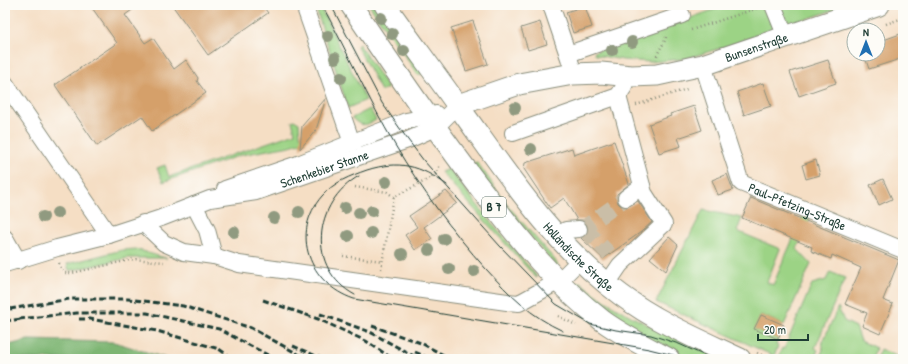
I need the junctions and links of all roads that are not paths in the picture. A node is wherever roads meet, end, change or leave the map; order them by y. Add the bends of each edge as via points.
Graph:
1 (304, 5) edge
2 (351, 5) edge
3 (385, 5) edge
4 (551, 5) edge
5 (879, 5) edge
6 (767, 6) edge
7 (684, 23) road end
8 (786, 37) junction
9 (568, 54) junction
10 (703, 65) junction
11 (573, 74) junction
12 (631, 76) junction
13 (5, 83) edge
14 (618, 96) junction
15 (458, 105) junction
16 (431, 122) junction
17 (513, 133) dead end
18 (352, 143) junction
19 (642, 186) junction
20 (626, 198) tunnel mouth
21 (210, 199) junction
22 (194, 205) junction
23 (143, 223) junction
24 (579, 229) tunnel mouth
25 (109, 235) junction
26 (5, 238) edge
27 (558, 238) junction
28 (903, 250) edge
29 (214, 256) junction
30 (579, 261) junction
31 (12, 262) edge
32 (559, 281) junction
33 (607, 284) junction
34 (669, 359) edge
35 (740, 359) edge

1 - 18 street
2 - 16 main road, B 7
3 - 15 main road, Holländische Straße / B 7
4 - 9 street
5 - 8 main road, Bunsenstraße
6 - 8 street
7 - 9 street
8 - 10 main road, Bunsenstraße
9 - 11 street
10 - 12 main road, Bunsenstraße via 657,75
10 - 28 street, Paul-Pfetzing-Straße via 741,183
11 - 12 main road, Bunsenstraße via 601,72
11 - 15 main road, Bunsenstraße via 519,84
12 - 14 street
13 - 25 street
14 - 17 street
14 - 19 street
15 - 16 street
15 - 27 main road, Holländische Straße / B 7 via 497,162
16 - 18 street, Schenkebier Stanne via 406,120
16 - 21 street, Schenkebier Stanne via 408,140 256,192
16 - 32 main road, B 7 via 498,212
18 - 21 street, Schenkebier Stanne via 224,189
19 - 20 street
19 - 33 street via 664,224 615,259
21 - 22 street, Schenkebier Stanne
22 - 23 street, Schenkebier Stanne
22 - 29 street via 207,230
23 - 25 street, Schenkebier Stanne
23 - 29 street via 164,243 184,252
24 - 27 street via 566,230
25 - 31 street, Schenkebier Stanne
26 - 31 street
27 - 30 main road, Holländische Straße / B 7
29 - 32 street via 239,264 519,303
30 - 32 street
30 - 33 main road, Holländische Straße / B 7
32 - 34 main road, B 7 via 604,321 630,339
33 - 35 main road, Holländische Straße / B 7 via 636,306 667,324

